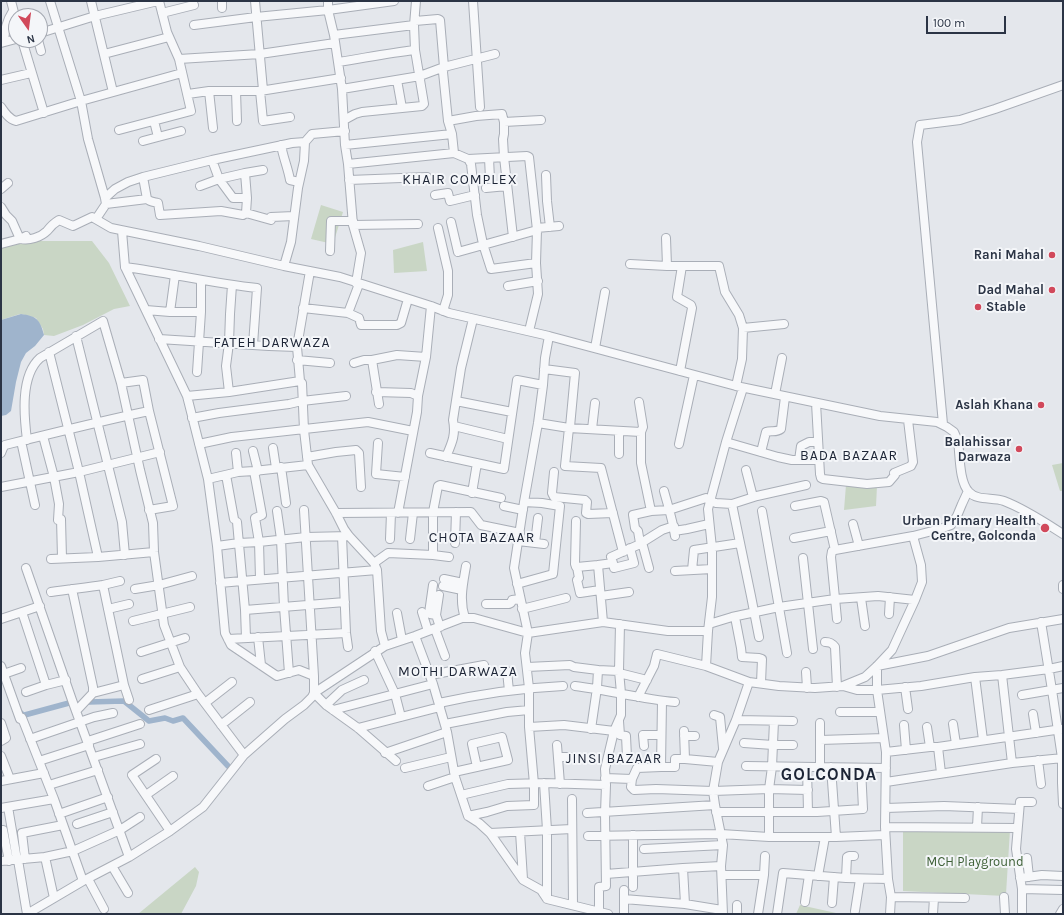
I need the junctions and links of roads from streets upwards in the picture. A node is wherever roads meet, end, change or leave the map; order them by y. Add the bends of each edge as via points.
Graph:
1 (50, 1) edge
2 (91, 1) edge
3 (158, 1) edge
4 (255, 1) edge
5 (329, 1) edge
6 (394, 1) edge
7 (416, 1) edge
8 (473, 1) edge
9 (194, 5) dead end
10 (328, 10) junction
11 (162, 13) junction
12 (95, 16) junction
13 (256, 17) junction
14 (8, 19) edge
15 (415, 23) junction
16 (194, 25) dead end
17 (58, 27) junction
18 (48, 30) edge
19 (170, 37) junction
20 (334, 39) junction
21 (3, 43) edge
22 (24, 48) edge
23 (40, 48) edge
24 (415, 50) junction
25 (41, 51) dead end
26 (104, 54) junction
27 (260, 54) junction
28 (495, 54) dead end
29 (179, 59) junction
30 (477, 60) junction
31 (338, 62) junction
32 (444, 67) junction
33 (31, 73) junction
34 (182, 73) junction
35 (420, 76) junction
36 (340, 78) junction
37 (1, 80) edge
38 (397, 80) junction
39 (1063, 85) edge
40 (262, 90) junction
41 (342, 90) junction
42 (209, 91) junction
43 (236, 91) junction
44 (113, 92) junction
45 (188, 94) junction
46 (80, 101) junction
47 (1, 107) edge
48 (480, 107) dead end
49 (402, 108) junction
50 (44, 113) junction
51 (246, 113) dead end
52 (290, 117) dead end
53 (344, 120) junction
54 (541, 120) dead end
55 (154, 121) junction
56 (448, 121) junction
57 (504, 122) junction
58 (213, 128) dead end
59 (120, 130) dead end
60 (182, 131) dead end
61 (345, 131) junction
62 (452, 134) junction
63 (158, 137) junction
64 (143, 142) dead end
65 (305, 142) junction
66 (280, 145) junction
67 (345, 145) junction
68 (454, 153) junction
69 (504, 157) junction
70 (489, 158) junction
71 (468, 159) junction
72 (212, 160) junction
73 (348, 164) junction
74 (263, 170) dead end
75 (245, 173) junction
76 (546, 175) dead end
77 (143, 177) junction
78 (427, 177) dead end
79 (219, 179) junction
80 (490, 179) dead end
81 (349, 180) junction
82 (299, 182) junction
83 (8, 183) dead end
84 (200, 186) dead end
85 (507, 186) junction
86 (486, 188) dead end
87 (1, 189) edge
88 (547, 190) junction
89 (533, 191) junction
90 (435, 195) dead end
91 (475, 196) junction
92 (247, 198) junction
93 (147, 199) junction
94 (105, 201) junction
95 (1, 207) edge
96 (246, 213) junction
97 (294, 216) junction
98 (96, 219) junction
99 (451, 222) dead end
100 (353, 223) junction
101 (418, 224) dead end
102 (559, 226) dead end
103 (550, 227) junction
104 (438, 228) dead end
105 (537, 229) junction
106 (122, 231) junction
107 (513, 237) junction
108 (666, 238) dead end
109 (20, 239) junction
110 (1, 244) edge
111 (483, 244) junction
112 (330, 251) dead end
113 (536, 263) junction
114 (630, 264) dead end
115 (284, 266) junction
116 (667, 266) junction
117 (682, 266) junction
118 (125, 267) junction
119 (310, 271) junction
120 (175, 275) junction
121 (202, 280) junction
122 (538, 281) junction
123 (358, 284) junction
124 (232, 285) junction
125 (508, 286) dead end
126 (605, 292) dead end
127 (408, 299) junction
128 (431, 306) junction
129 (303, 308) junction
130 (146, 310) junction
131 (443, 311) junction
132 (170, 312) junction
133 (201, 312) junction
134 (348, 313) junction
135 (473, 319) junction
136 (784, 324) dead end
137 (743, 328) junction
138 (529, 331) junction
139 (76, 336) junction
140 (549, 336) junction
141 (160, 339) junction
142 (199, 341) junction
143 (230, 343) junction
144 (253, 344) junction
145 (297, 347) junction
146 (595, 348) junction
147 (49, 352) junction
148 (426, 356) junction
149 (782, 358) dead end
150 (297, 360) junction
151 (372, 360) junction
152 (330, 363) dead end
153 (354, 363) dead end
154 (544, 369) junction
155 (680, 371) junction
156 (197, 372) dead end
157 (694, 374) junction
158 (300, 381) junction
159 (121, 383) junction
160 (543, 385) junction
161 (740, 387) junction
162 (229, 392) junction
163 (376, 392) junction
164 (774, 394) junction
165 (187, 396) junction
166 (346, 396) dead end
167 (418, 396) junction
168 (785, 397) junction
169 (302, 401) junction
170 (456, 401) junction
171 (639, 402) dead end
172 (595, 403) dead end
173 (816, 403) junction
174 (379, 404) dead end
175 (149, 411) junction
176 (512, 412) junction
177 (128, 415) junction
178 (192, 418) junction
179 (908, 420) junction
180 (98, 423) junction
181 (538, 423) junction
182 (943, 424) junction
183 (454, 426) junction
184 (570, 428) junction
185 (68, 429) junction
186 (304, 430) junction
187 (592, 430) junction
188 (413, 431) junction
189 (619, 431) junction
190 (641, 432) junction
191 (43, 436) junction
192 (508, 439) junction
193 (24, 440) junction
194 (726, 442) junction
195 (818, 442) junction
196 (378, 443) dead end
197 (199, 444) junction
198 (678, 444) dead end
199 (273, 448) dead end
200 (253, 451) dead end
201 (160, 452) junction
202 (761, 452) junction
203 (1, 453) edge
204 (236, 453) dead end
205 (430, 453) dead end
206 (619, 454) dead end
207 (446, 457) junction
208 (137, 458) junction
209 (799, 460) junction
210 (819, 460) junction
211 (307, 461) junction
212 (477, 463) junction
213 (108, 464) junction
214 (278, 468) junction
215 (746, 470) dead end
216 (256, 471) junction
217 (79, 472) junction
218 (238, 472) junction
219 (554, 472) dead end
220 (226, 475) junction
221 (54, 477) junction
222 (405, 477) junction
223 (208, 478) junction
224 (29, 482) junction
225 (806, 485) dead end
226 (1, 487) edge
227 (361, 487) dead end
228 (664, 490) dead end
229 (968, 491) junction
230 (472, 493) junction
231 (501, 498) dead end
232 (753, 498) junction
233 (710, 501) junction
234 (286, 503) dead end
235 (732, 504) junction
236 (34, 505) dead end
237 (504, 506) dead end
238 (523, 506) junction
239 (795, 506) dead end
240 (149, 510) junction
241 (304, 510) dead end
242 (669, 510) junction
243 (277, 511) dead end
244 (651, 511) junction
245 (762, 511) dead end
246 (433, 512) junction
247 (456, 512) junction
248 (336, 513) junction
249 (394, 513) junction
250 (413, 513) junction
251 (613, 513) junction
252 (538, 518) dead end
253 (576, 521) dead end
254 (709, 524) junction
255 (853, 524) dead end
256 (674, 531) junction
257 (831, 531) junction
258 (1063, 534) edge
259 (345, 536) junction
260 (913, 536) junction
261 (306, 537) junction
262 (519, 537) junction
263 (794, 538) dead end
264 (281, 539) junction
265 (410, 539) dead end
266 (390, 540) dead end
267 (259, 542) junction
268 (239, 543) junction
269 (455, 543) dead end
270 (535, 543) junction
271 (640, 543) junction
272 (740, 543) junction
273 (544, 544) dead end
274 (217, 546) junction
275 (859, 546) junction
276 (712, 548) junction
277 (835, 550) junction
278 (624, 551) junction
279 (154, 552) junction
280 (125, 555) junction
281 (433, 555) junction
282 (98, 557) junction
283 (449, 557) dead end
284 (62, 558) junction
285 (803, 558) dead end
286 (51, 559) dead end
287 (598, 565) junction
288 (466, 566) dead end
289 (613, 566) junction
290 (376, 567) junction
291 (576, 567) junction
292 (26, 568) dead end
293 (649, 568) dead end
294 (712, 568) junction
295 (692, 570) junction
296 (675, 571) dead end
297 (344, 573) junction
298 (192, 576) dead end
299 (308, 576) junction
300 (616, 577) dead end
301 (283, 578) junction
302 (260, 579) junction
303 (242, 580) junction
304 (120, 581) dead end
305 (444, 582) dead end
306 (220, 583) junction
307 (517, 584) junction
308 (103, 585) junction
309 (159, 585) junction
310 (433, 585) dead end
311 (1063, 585) edge
312 (463, 586) junction
313 (72, 589) junction
314 (135, 589) dead end
315 (1063, 589) edge
316 (51, 592) dead end
317 (629, 592) dead end
318 (600, 593) junction
319 (439, 595) dead end
320 (890, 597) junction
321 (566, 598) dead end
322 (861, 598) junction
323 (520, 599) junction
324 (835, 599) junction
325 (915, 600) junction
326 (345, 602) junction
327 (807, 603) junction
328 (130, 604) dead end
329 (486, 604) dead end
330 (310, 605) junction
331 (40, 606) junction
332 (779, 606) junction
333 (190, 607) dead end
334 (284, 607) junction
335 (108, 609) junction
336 (522, 609) junction
337 (245, 610) junction
338 (22, 612) junction
339 (422, 612) dead end
340 (754, 612) junction
341 (397, 613) dead end
342 (163, 614) junction
343 (889, 614) dead end
344 (436, 615) junction
345 (735, 617) junction
346 (465, 618) junction
347 (1, 619) edge
348 (837, 619) dead end
349 (1063, 619) edge
350 (133, 621) dead end
351 (603, 622) junction
352 (1041, 622) junction
353 (620, 624) junction
354 (865, 626) dead end
355 (708, 628) junction
356 (434, 629) junction
357 (346, 633) junction
358 (528, 633) junction
359 (311, 634) junction
360 (286, 636) junction
361 (415, 636) junction
362 (759, 637) dead end
363 (185, 638) dead end
364 (246, 638) junction
365 (258, 638) junction
366 (228, 639) junction
367 (402, 640) junction
368 (825, 642) dead end
369 (170, 643) junction
370 (385, 646) junction
371 (348, 647) dead end
372 (813, 649) dead end
373 (375, 651) junction
374 (141, 652) dead end
375 (787, 653) dead end
376 (445, 656) dead end
377 (261, 665) junction
378 (484, 665) dead end
379 (706, 666) junction
380 (877, 666) junction
381 (1063, 666) edge
382 (527, 667) junction
383 (21, 668) dead end
384 (180, 668) junction
385 (1049, 669) junction
386 (598, 670) junction
387 (507, 671) dead end
388 (4, 672) edge
389 (619, 672) junction
390 (806, 672) dead end
391 (289, 673) junction
392 (430, 675) junction
393 (1002, 675) junction
394 (314, 676) junction
395 (975, 677) junction
396 (142, 679) dead end
397 (66, 680) junction
398 (364, 680) dead end
399 (647, 680) junction
400 (232, 682) dead end
401 (749, 682) junction
402 (761, 683) junction
403 (433, 684) junction
404 (46, 685) junction
405 (124, 685) junction
406 (562, 686) dead end
407 (575, 686) dead end
408 (840, 687) junction
409 (905, 687) junction
410 (529, 688) junction
411 (597, 688) junction
412 (807, 688) junction
413 (1063, 688) edge
414 (877, 690) junction
415 (1052, 690) junction
416 (509, 691) junction
417 (26, 692) dead end
418 (93, 693) junction
419 (314, 693) junction
420 (621, 693) junction
421 (198, 694) junction
422 (395, 694) junction
423 (1022, 695) dead end
424 (638, 697) junction
425 (129, 700) dead end
426 (662, 701) junction
427 (250, 702) dead end
428 (675, 702) dead end
429 (205, 703) junction
430 (440, 705) junction
431 (329, 707) junction
432 (908, 709) dead end
433 (77, 710) junction
434 (149, 710) dead end
435 (529, 710) junction
436 (840, 712) dead end
437 (880, 712) junction
438 (113, 713) dead end
439 (714, 714) dead end
440 (1033, 714) dead end
441 (401, 717) junction
442 (619, 720) junction
443 (736, 720) junction
444 (774, 721) junction
445 (793, 721) dead end
446 (81, 722) junction
447 (1, 723) edge
448 (820, 723) dead end
449 (140, 724) dead end
450 (953, 724) dead end
451 (221, 725) junction
452 (904, 725) dead end
453 (529, 727) junction
454 (927, 727) dead end
455 (358, 728) junction
456 (446, 728) junction
457 (591, 729) junction
458 (1060, 729) edge
459 (614, 731) junction
460 (1036, 733) junction
461 (661, 734) junction
462 (695, 736) dead end
463 (1008, 737) junction
464 (884, 738) junction
465 (30, 739) junction
466 (820, 740) junction
467 (983, 740) junction
468 (1, 741) edge
469 (89, 743) junction
470 (744, 743) dead end
471 (140, 744) dead end
472 (956, 744) junction
473 (557, 745) dead end
474 (773, 745) junction
475 (793, 745) dead end
476 (644, 746) dead end
477 (934, 747) junction
478 (723, 748) junction
479 (906, 750) junction
480 (385, 752) junction
481 (886, 752) junction
482 (244, 755) junction
483 (1, 756) edge
484 (94, 757) junction
485 (452, 757) junction
486 (558, 757) junction
487 (570, 757) dead end
488 (627, 757) dead end
489 (1062, 758) edge
490 (156, 759) dead end
491 (685, 759) junction
492 (1038, 760) junction
493 (39, 761) junction
494 (396, 761) dead end
495 (718, 762) junction
496 (1012, 763) junction
497 (746, 766) dead end
498 (477, 767) junction
499 (661, 767) junction
500 (772, 767) junction
501 (807, 767) junction
502 (820, 767) junction
503 (831, 767) junction
504 (404, 768) dead end
505 (861, 768) junction
506 (886, 768) junction
507 (98, 770) junction
508 (44, 773) junction
509 (941, 773) junction
510 (455, 775) junction
511 (173, 776) dead end
512 (632, 778) junction
513 (10, 779) junction
514 (1, 781) edge
515 (606, 782) junction
516 (886, 782) junction
517 (544, 783) junction
518 (1062, 783) edge
519 (534, 784) junction
520 (560, 784) junction
521 (1041, 784) dead end
522 (48, 786) junction
523 (428, 786) dead end
524 (769, 789) junction
525 (808, 790) junction
526 (714, 791) junction
527 (146, 795) junction
528 (461, 795) junction
529 (108, 797) junction
530 (54, 799) junction
531 (572, 799) dead end
532 (1032, 802) dead end
533 (1063, 804) edge
534 (978, 807) junction
535 (4, 808) edge
536 (716, 808) junction
537 (886, 808) junction
538 (1019, 809) junction
539 (834, 810) junction
540 (113, 812) junction
541 (808, 812) junction
542 (605, 813) junction
543 (769, 813) junction
544 (59, 814) junction
545 (587, 814) dead end
546 (468, 816) junction
547 (140, 817) dead end
548 (78, 824) dead end
549 (63, 825) junction
550 (977, 827) junction
551 (1017, 828) junction
552 (572, 829) junction
553 (3, 830) dead end
554 (120, 830) junction
555 (170, 830) junction
556 (547, 830) junction
557 (885, 831) junction
558 (520, 832) junction
559 (490, 833) junction
560 (721, 834) junction
561 (633, 835) junction
562 (588, 836) dead end
563 (606, 836) junction
564 (769, 837) junction
565 (825, 837) junction
566 (836, 837) junction
567 (723, 845) junction
568 (644, 849) dead end
569 (73, 851) junction
570 (129, 856) junction
571 (765, 856) dead end
572 (854, 856) dead end
573 (45, 857) junction
574 (1027, 858) dead end
575 (14, 860) edge
576 (112, 866) junction
577 (721, 866) junction
578 (683, 868) junction
579 (633, 872) junction
580 (606, 874) junction
581 (722, 875) junction
582 (764, 875) junction
583 (809, 875) junction
584 (818, 876) junction
585 (1063, 876) edge
586 (1029, 877) junction
587 (834, 878) junction
588 (846, 878) junction
589 (1020, 878) junction
590 (860, 879) junction
591 (888, 879) junction
592 (86, 880) junction
593 (523, 880) junction
594 (633, 887) dead end
595 (1022, 889) junction
596 (624, 890) dead end
597 (1063, 890) edge
598 (128, 893) dead end
599 (891, 897) junction
600 (1004, 897) dead end
601 (54, 898) junction
602 (934, 898) junction
603 (965, 898) dead end
604 (547, 899) junction
605 (624, 899) junction
606 (805, 902) dead end
607 (832, 902) dead end
608 (685, 904) junction
609 (572, 905) junction
610 (737, 905) dead end
611 (104, 909) dead end
612 (1063, 909) edge
613 (855, 911) dead end
614 (599, 912) junction
615 (723, 912) edge
616 (27, 914) edge
617 (608, 914) edge
618 (624, 914) edge
619 (737, 914) edge
620 (758, 914) edge
621 (777, 914) edge
622 (890, 914) edge
623 (933, 914) edge
624 (1005, 914) edge
625 (1022, 914) edge
626 (1060, 914) edge

1 - 17 street
2 - 12 street
3 - 11 street
3 - 12 street
4 - 13 street
5 - 10 street
6 - 10 street
7 - 15 street
8 - 30 street
9 - 11 street
10 - 13 street
10 - 20 street
11 - 19 street
12 - 17 street
12 - 26 street
13 - 16 street
13 - 27 street
14 - 21 street
15 - 20 street
15 - 24 street
15 - 32 street via 440,20
17 - 18 street
17 - 46 street
19 - 26 street
19 - 29 street
20 - 27 street
20 - 31 street
22 - 33 street
23 - 25 street
24 - 31 street
24 - 35 street
26 - 44 street
27 - 29 street
27 - 40 street
28 - 30 street
29 - 34 street
30 - 32 street
30 - 48 street
31 - 36 street
32 - 35 street
32 - 56 street
33 - 37 street
33 - 50 street
34 - 44 street
34 - 45 street
35 - 38 street
35 - 49 street via 424,104
36 - 40 street
36 - 41 street
38 - 41 street
38 - 49 street
39 - 182 street via 960,120 920,125 917,142
40 - 43 street
40 - 52 street via 264,122
41 - 53 street
42 - 43 street
42 - 45 street
42 - 58 street
43 - 51 street via 237,117
44 - 46 street
45 - 55 street via 191,111
46 - 50 street
46 - 94 street
47 - 50 street via 16,121
49 - 53 street via 362,112
53 - 61 street
54 - 57 street
55 - 59 street
55 - 63 street
56 - 57 street via 502,114
56 - 62 street
57 - 69 street
60 - 63 street
61 - 65 street via 312,134
61 - 67 street
62 - 67 street
62 - 68 street
63 - 64 street
65 - 66 street
65 - 82 street
66 - 72 street
66 - 82 street via 290,180
67 - 73 street
68 - 71 street
68 - 73 street
69 - 70 street
69 - 85 street
69 - 89 street via 528,156
70 - 71 street
70 - 80 street
71 - 91 street via 471,164
72 - 77 street
72 - 79 street
73 - 81 street
74 - 75 street
75 - 79 street
75 - 92 street
76 - 88 street
77 - 93 street
77 - 94 street via 128,182
78 - 81 street
79 - 84 street
79 - 92 street via 233,198
81 - 100 street
82 - 97 street
83 - 87 street
85 - 86 street
85 - 107 street
88 - 89 street
88 - 103 street
89 - 105 street
90 - 91 street via 448,193 450,201
91 - 111 street
92 - 96 street
93 - 94 street
93 - 96 street via 158,203 160,215 221,211 243,215
94 - 98 street
95 - 109 street via 12,221
96 - 97 street via 271,220
97 - 115 street via 291,242
98 - 106 street
98 - 109 street via 92,217 73,226 59,220 49,228
99 - 111 street via 458,252
100 - 101 street
100 - 112 street via 331,221
100 - 123 street via 362,253
102 - 103 street
103 - 105 street
104 - 131 street via 448,271 448,296
105 - 107 street
105 - 113 street
106 - 115 street
106 - 118 street
107 - 111 street
108 - 116 street
109 - 110 street
111 - 113 street via 491,269
113 - 122 street
114 - 116 street
115 - 119 street
116 - 117 street
117 - 137 street via 719,266 725,292 739,315
117 - 155 street via 677,297 692,308
118 - 120 street
118 - 130 street
119 - 123 street via 340,277
119 - 129 street
120 - 121 street
120 - 132 street
121 - 124 street
121 - 133 street
122 - 125 street
122 - 138 street via 538,294
123 - 127 street
123 - 134 street
124 - 143 street
124 - 144 street via 257,288
126 - 146 street
127 - 128 street
127 - 134 street via 399,325 361,325 359,318
128 - 131 street
128 - 148 street
129 - 134 street
129 - 145 street
130 - 132 street
130 - 141 street
131 - 135 street
132 - 133 street
133 - 142 street
135 - 138 street
135 - 170 street
136 - 137 street
137 - 161 street
138 - 140 street
139 - 147 street
139 - 159 street via 102,321
139 - 180 street
140 - 146 street
140 - 154 street
141 - 142 street
141 - 165 street
142 - 143 street
142 - 156 street
143 - 144 street
143 - 162 street via 226,366
144 - 145 street
145 - 150 street
146 - 155 street
147 - 185 street
147 - 193 street via 32,367 25,390
148 - 151 street via 397,355
148 - 167 street
149 - 164 street
150 - 152 street
150 - 158 street
151 - 153 street
151 - 163 street
154 - 160 street
154 - 184 street via 576,374
155 - 157 street
157 - 161 street
157 - 198 street
158 - 162 street
158 - 169 street
159 - 175 street via 143,380
159 - 177 street
160 - 176 street via 517,380
160 - 181 street
161 - 164 street
161 - 194 street
162 - 165 street
163 - 167 street via 410,393
163 - 174 street
164 - 168 street
165 - 178 street
166 - 169 street
167 - 188 street
168 - 173 street
168 - 202 street via 781,429 766,432
169 - 178 street
169 - 186 street
170 - 176 street
170 - 183 street via 452,420
171 - 190 street via 643,427
172 - 187 street
173 - 179 street
173 - 195 street
175 - 177 street
175 - 201 street
176 - 192 street
177 - 180 street
177 - 208 street
178 - 197 street
179 - 182 street
179 - 210 street via 914,462 911,466 894,473 889,482 867,484 823,479
180 - 185 street
180 - 213 street
181 - 184 street
181 - 238 street
182 - 229 street via 954,432 958,441 962,477
183 - 192 street
183 - 207 street via 454,437
184 - 187 street
184 - 251 street via 565,466 601,468
185 - 191 street
185 - 217 street
186 - 188 street via 368,422
186 - 197 street via 232,437
186 - 211 street
187 - 189 street
188 - 222 street
189 - 190 street
189 - 206 street
190 - 244 street via 641,463
191 - 193 street
191 - 221 street
192 - 212 street via 504,469
193 - 203 street via 6,445
193 - 224 street
194 - 202 street
194 - 233 street
195 - 209 street via 809,442 801,446
195 - 210 street
196 - 222 street via 376,474
197 - 223 street
199 - 214 street
200 - 216 street
201 - 208 street
201 - 240 street via 173,506
202 - 209 street
204 - 218 street
205 - 207 street
207 - 212 street
208 - 213 street
208 - 240 street
209 - 210 street
211 - 214 street
211 - 227 street via 336,452 356,450 359,453
211 - 248 street
212 - 230 street
213 - 217 street
213 - 280 street via 122,522
214 - 216 street
214 - 234 street
215 - 232 street
216 - 218 street
216 - 267 street via 262,515 255,518
217 - 221 street
217 - 282 street
218 - 220 street
219 - 251 street via 554,497 585,500 588,514
220 - 223 street
220 - 268 street
221 - 224 street
221 - 284 street via 59,504 58,520 61,519
222 - 249 street
223 - 274 street
224 - 226 street
224 - 236 street
225 - 232 street
228 - 242 street
229 - 258 street via 982,498 1002,500
229 - 260 street via 951,524
230 - 231 street
230 - 246 street via 439,486
232 - 235 street
233 - 235 street
233 - 242 street via 706,498
233 - 254 street
235 - 272 street
237 - 238 street
238 - 262 street
238 - 307 street via 542,503 560,506 564,514 557,573
239 - 257 street via 823,501
240 - 279 street via 153,523
241 - 261 street
242 - 244 street
242 - 256 street
243 - 264 street
244 - 271 street via 633,515
245 - 332 street
246 - 247 street
246 - 250 street
246 - 281 street
247 - 262 street via 471,512 481,525
247 - 269 street
248 - 249 street
248 - 259 street
249 - 250 street
249 - 266 street
250 - 265 street
251 - 278 street
252 - 270 street
253 - 291 street
254 - 256 street
254 - 276 street
255 - 275 street
256 - 271 street via 662,530
257 - 263 street
257 - 277 street
259 - 261 street
259 - 290 street
259 - 297 street
260 - 275 street
260 - 325 street via 921,565 922,582
261 - 264 street
261 - 299 street
262 - 270 street
262 - 307 street via 514,568
264 - 267 street
264 - 301 street
267 - 268 street
267 - 302 street
268 - 274 street
268 - 303 street
270 - 273 street
271 - 278 street
271 - 293 street via 644,546
272 - 276 street
272 - 340 street
274 - 306 street
275 - 277 street
276 - 294 street
276 - 295 street via 694,550
277 - 324 street via 831,554
278 - 289 street via 611,557
278 - 289 street via 634,563
279 - 280 street
279 - 309 street
280 - 282 street
281 - 283 street
281 - 290 street via 388,553
282 - 284 street
284 - 286 street
285 - 327 street
287 - 289 street
287 - 291 street
287 - 318 street
288 - 312 street
289 - 300 street
290 - 297 street
290 - 370 street via 381,631
291 - 318 street via 580,593
292 - 331 street
294 - 295 street
294 - 355 street
295 - 296 street
297 - 299 street
297 - 326 street
298 - 309 street
299 - 301 street
299 - 330 street
301 - 302 street
301 - 334 street
302 - 303 street
303 - 306 street
303 - 337 street
304 - 308 street
305 - 312 street
306 - 366 street via 225,633
307 - 323 street
308 - 313 street
308 - 335 street
309 - 314 street
309 - 342 street
310 - 344 street via 429,613
311 - 315 street
312 - 346 street via 461,598
313 - 316 street
313 - 418 street
317 - 318 street
318 - 351 street
319 - 344 street
320 - 322 street
320 - 325 street
320 - 343 street
321 - 336 street
322 - 324 street
322 - 354 street
323 - 329 street via 512,600 509,604
323 - 336 street
324 - 327 street
324 - 348 street
325 - 380 street via 892,650
326 - 330 street
326 - 357 street
327 - 332 street
327 - 372 street
328 - 335 street
330 - 334 street
330 - 359 street
331 - 338 street
331 - 397 street
332 - 340 street
332 - 375 street
333 - 342 street
334 - 337 street
334 - 360 street
335 - 405 street
336 - 358 street
337 - 364 street
338 - 347 street
338 - 404 street
339 - 356 street
340 - 345 street
340 - 362 street
341 - 367 street
342 - 350 street
342 - 369 street
344 - 356 street
345 - 355 street
345 - 402 street via 742,657 762,659
346 - 356 street
346 - 358 street via 474,618
349 - 352 street
351 - 353 street
351 - 358 street
352 - 380 street via 1009,628 928,656
352 - 385 street
353 - 355 street via 668,631
353 - 389 street
355 - 379 street
356 - 361 street
356 - 376 street
357 - 359 street
357 - 371 street
358 - 382 street
359 - 360 street
359 - 394 street
360 - 365 street
360 - 391 street
361 - 367 street
361 - 392 street
363 - 369 street
364 - 365 street
364 - 366 street
365 - 377 street
366 - 377 street via 232,645
367 - 370 street
368 - 408 street via 832,643 835,649
369 - 374 street
369 - 384 street
370 - 373 street
373 - 419 street
373 - 422 street
377 - 391 street via 277,676
378 - 392 street
379 - 399 street via 657,654
379 - 401 street
380 - 408 street via 865,677
380 - 414 street
381 - 385 street
382 - 386 street via 570,665
382 - 410 street
383 - 388 street
384 - 396 street
384 - 421 street
385 - 393 street
385 - 415 street
386 - 389 street
386 - 411 street
387 - 416 street
388 - 465 street via 20,719 22,718
389 - 399 street
389 - 420 street
390 - 412 street
391 - 394 street via 300,670
392 - 403 street
393 - 395 street
393 - 463 street
394 - 419 street
395 - 409 street
395 - 467 street
397 - 404 street
397 - 433 street
398 - 431 street via 342,690
399 - 424 street
400 - 429 street
401 - 402 street
401 - 443 street
402 - 412 street
403 - 422 street
403 - 430 street
404 - 417 street
405 - 418 street
405 - 425 street
406 - 410 street
407 - 411 street
408 - 412 street
408 - 414 street
409 - 414 street
409 - 432 street
410 - 416 street
410 - 435 street
411 - 420 street
411 - 457 street
413 - 415 street
414 - 437 street
415 - 423 street
415 - 458 street
416 - 430 street via 459,699
418 - 433 street
419 - 431 street
419 - 482 street via 304,705 284,719
420 - 424 street
420 - 442 street
421 - 429 street
421 - 434 street
422 - 431 street
422 - 441 street
424 - 426 street
426 - 428 street
426 - 461 street
427 - 451 street
429 - 451 street
430 - 441 street
430 - 456 street
431 - 455 street
433 - 446 street
435 - 453 street
435 - 456 street via 507,712
436 - 437 street
437 - 464 street
438 - 446 street
439 - 478 street via 720,717
440 - 460 street
441 - 455 street
442 - 459 street
442 - 488 street via 620,735 626,736
443 - 444 street
443 - 478 street
444 - 445 street
444 - 474 street
446 - 465 street
446 - 469 street
447 - 468 street via 6,738
448 - 466 street
449 - 469 street
450 - 472 street
451 - 482 street
452 - 479 street
453 - 457 street via 564,725
453 - 519 street
454 - 477 street
455 - 480 street
456 - 480 street
456 - 485 street
457 - 459 street
458 - 460 street
458 - 489 street
459 - 515 street via 605,769
460 - 463 street
461 - 476 street via 643,735
461 - 499 street
462 - 491 street via 684,733
463 - 467 street
463 - 496 street
464 - 466 street
464 - 481 street
465 - 493 street
466 - 502 street
467 - 472 street
469 - 484 street
469 - 493 street
470 - 474 street
471 - 484 street
472 - 477 street
473 - 486 street
474 - 475 street
474 - 500 street
477 - 479 street
477 - 509 street
478 - 495 street
479 - 481 street
480 - 494 street
481 - 506 street
482 - 555 street via 203,807
483 - 513 street
484 - 507 street
485 - 504 street
485 - 510 street
486 - 487 street
486 - 520 street
489 - 492 street
489 - 518 street
490 - 527 street via 132,774
491 - 495 street
491 - 499 street via 675,759 675,767
492 - 496 street
492 - 521 street
493 - 508 street
495 - 526 street
496 - 509 street
497 - 500 street
498 - 498 street via 508,760 502,737 472,744
498 - 510 street
499 - 512 street via 637,768
500 - 501 street
500 - 524 street
501 - 502 street
501 - 525 street
502 - 503 street
503 - 505 street
503 - 539 street
505 - 506 street
505 - 539 street via 864,809
506 - 516 street
507 - 522 street
507 - 529 street
508 - 513 street
508 - 522 street
509 - 516 street
510 - 523 street
510 - 528 street
511 - 527 street
512 - 515 street
512 - 526 street via 631,787 634,790
513 - 514 street
515 - 520 street
515 - 542 street
516 - 537 street
517 - 519 street
517 - 520 street
517 - 556 street
518 - 533 street
519 - 528 street via 508,784
519 - 546 street via 534,805 506,806
522 - 530 street
524 - 525 street
524 - 526 street
524 - 543 street
525 - 541 street
526 - 536 street
527 - 555 street
528 - 546 street
529 - 540 street
529 - 544 street
530 - 535 street
530 - 544 street
531 - 552 street
532 - 538 street via 1020,802
534 - 537 street
534 - 538 street
534 - 550 street
535 - 575 street
536 - 542 street
536 - 543 street
536 - 560 street
537 - 557 street
538 - 551 street
539 - 541 street
539 - 566 street
540 - 548 street
540 - 554 street
541 - 543 street
542 - 545 street
542 - 563 street
543 - 564 street
544 - 549 street
546 - 559 street
547 - 554 street
549 - 569 street
549 - 575 street via 22,833
550 - 551 street
550 - 557 street
551 - 589 street via 1016,849
552 - 556 street
552 - 609 street
553 - 575 street
554 - 569 street
554 - 570 street
555 - 570 street
556 - 558 street
556 - 604 street
557 - 566 street
557 - 591 street
558 - 559 street
558 - 593 street
559 - 593 street
560 - 561 street
560 - 564 street
560 - 567 street
561 - 563 street
561 - 579 street
562 - 563 street
563 - 580 street
564 - 565 street
565 - 566 street
565 - 584 street
567 - 568 street
567 - 577 street
569 - 573 street
569 - 592 street
570 - 576 street
571 - 582 street
572 - 588 street via 847,857
573 - 575 street
573 - 601 street
574 - 586 street
575 - 616 street
576 - 592 street
576 - 598 street
577 - 578 street
577 - 581 street
578 - 579 street
578 - 608 street
579 - 580 street
579 - 594 street
580 - 614 street via 606,886 599,887
581 - 582 street
581 - 615 street
582 - 620 street
583 - 584 street
583 - 606 street
583 - 621 street via 783,873
584 - 587 street
585 - 586 street
586 - 589 street
587 - 588 street
587 - 607 street
588 - 590 street
589 - 595 street
590 - 591 street
590 - 613 street
591 - 599 street
592 - 601 street
592 - 611 street
593 - 604 street via 540,890
595 - 597 street
595 - 625 street
596 - 605 street
599 - 602 street
599 - 622 street
600 - 624 street
601 - 616 street
602 - 603 street
602 - 623 street
604 - 609 street
605 - 608 street
605 - 618 street
608 - 615 street
609 - 614 street
610 - 619 street
612 - 626 street
614 - 617 street

